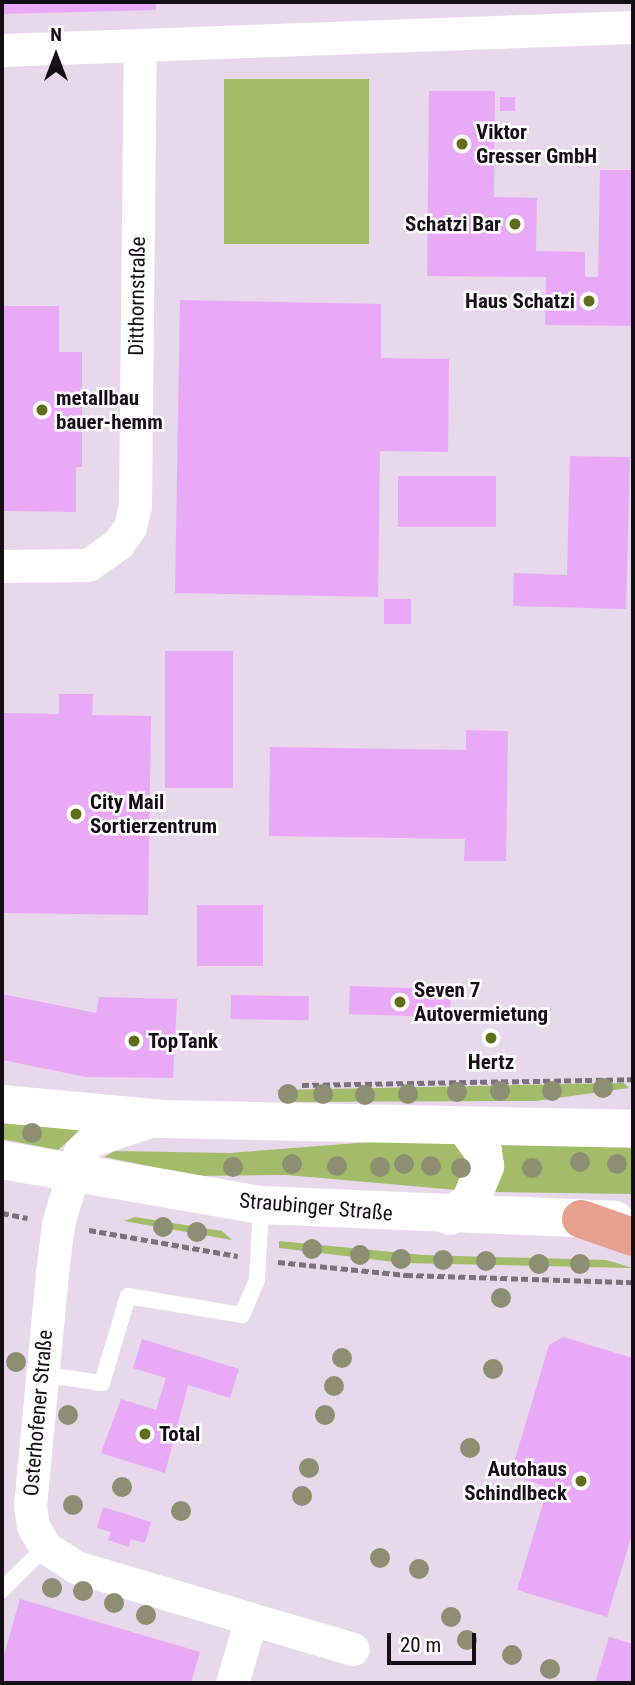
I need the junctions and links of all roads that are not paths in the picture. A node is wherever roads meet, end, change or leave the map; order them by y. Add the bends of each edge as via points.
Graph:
1 (633, 27) edge
2 (140, 45) junction
3 (2, 50) edge
4 (2, 566) edge
5 (2, 1104) edge
6 (163, 1119) junction
7 (466, 1128) junction
8 (633, 1129) edge
9 (2, 1160) edge
10 (73, 1173) junction
11 (261, 1205) junction
12 (450, 1216) junction
13 (581, 1219) junction
14 (633, 1221) edge
15 (633, 1237) edge
16 (41, 1374) junction
17 (45, 1547) junction
18 (2, 1590) edge
19 (251, 1619) junction
20 (353, 1649) dead end
21 (232, 1683) edge

1 - 2 street
2 - 3 street
2 - 4 street, Ditthornstraße via 135,505 130,527 105,556 88,565
5 - 6 main road
6 - 7 main road
6 - 10 street, Osterhofener Straße via 127,1125 92,1140 80,1152
7 - 8 main road
7 - 12 main road via 483,1152 485,1166 470,1202
9 - 10 main road, Straubinger Straße
10 - 11 main road, Straubinger Straße
10 - 16 street, Osterhofener Straße via 58,1224
11 - 12 main road, Straubinger Straße
11 - 16 lane via 257,1280 242,1315 128,1296 102,1383
12 - 13 main road, Straubinger Straße
13 - 14 main road, Straubinger Straße
13 - 15 highway
16 - 17 street, Osterhofener Straße via 30,1505 33,1526
17 - 18 lane
17 - 19 street via 76,1567
19 - 20 street
19 - 21 street

